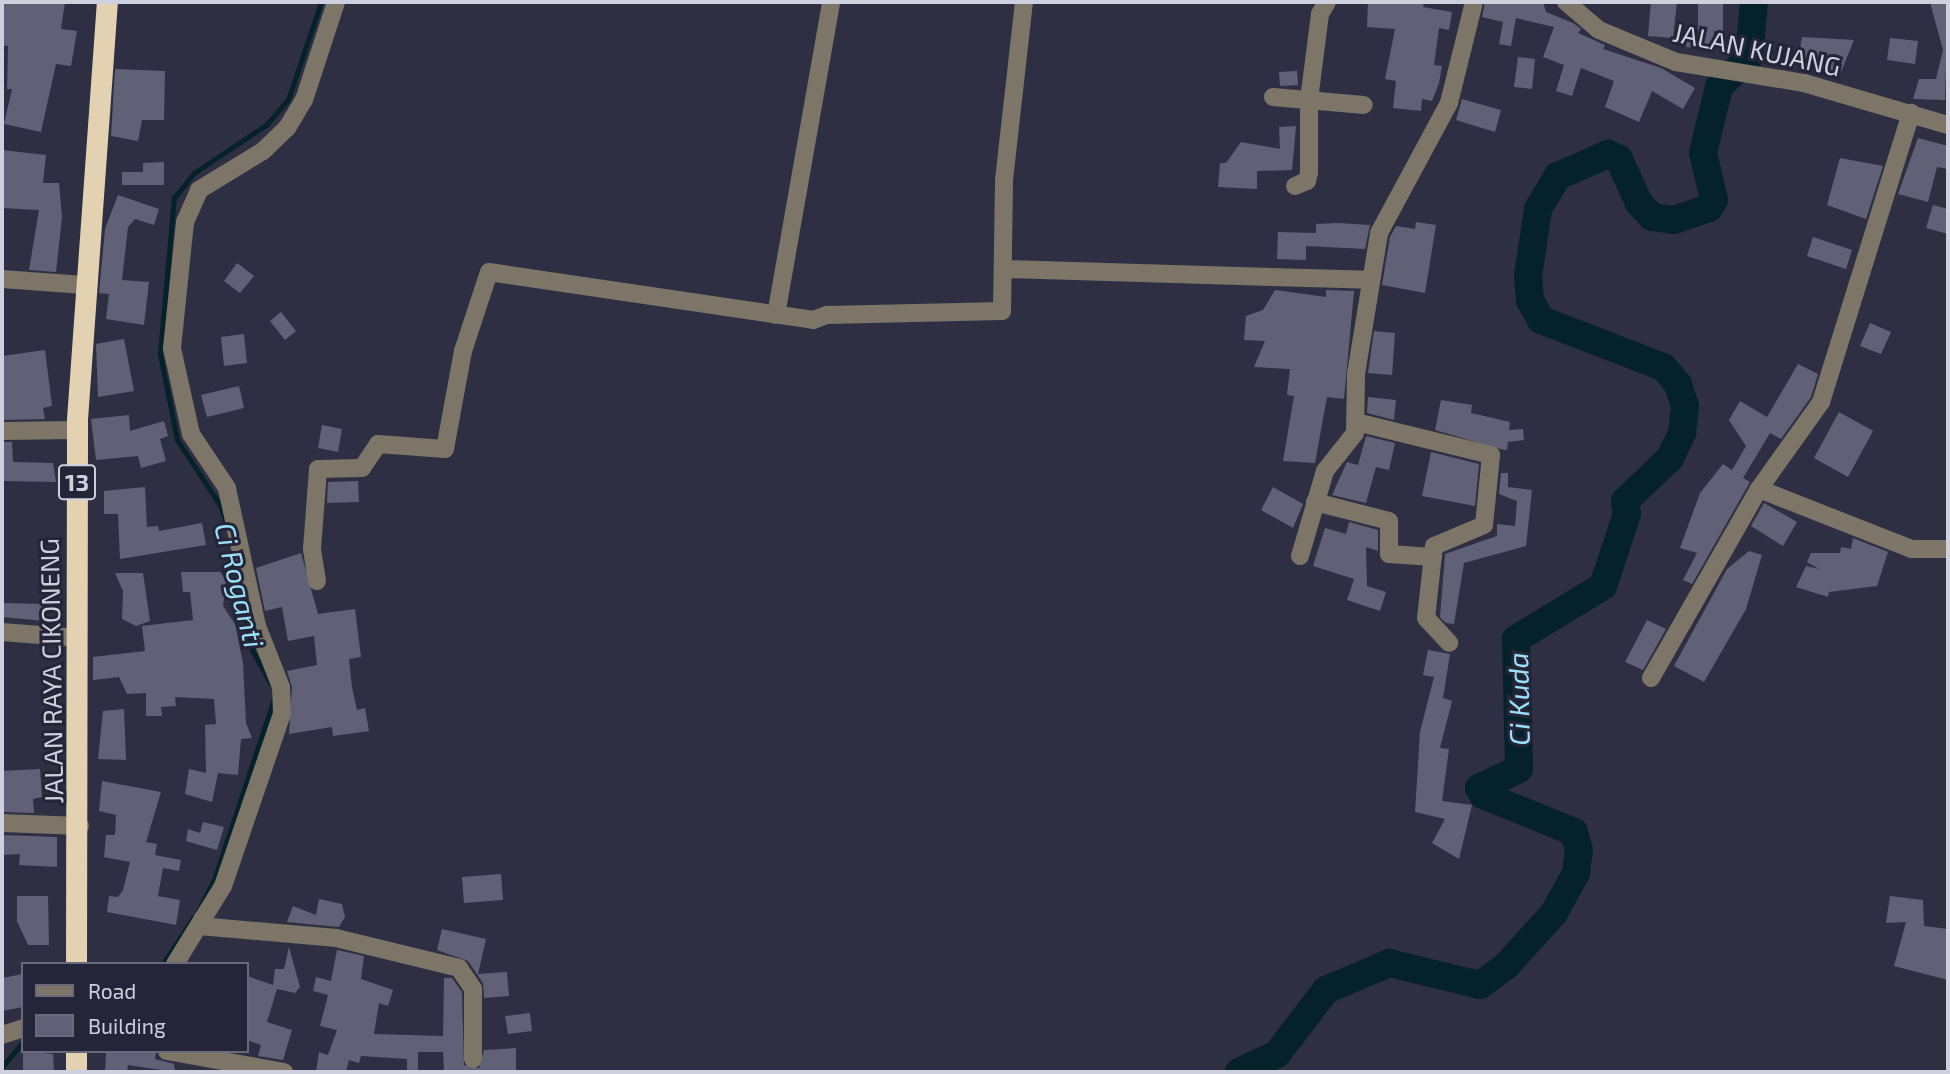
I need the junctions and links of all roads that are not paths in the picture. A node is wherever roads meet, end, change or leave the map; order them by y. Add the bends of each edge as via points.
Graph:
1 (107, 2) edge
2 (336, 2) edge
3 (831, 2) edge
4 (1024, 2) edge
5 (1327, 2) edge
6 (1474, 2) edge
7 (1566, 2) edge
8 (1273, 97) dead end
9 (1309, 100) junction
10 (1364, 105) dead end
11 (1911, 113) junction
12 (1948, 125) edge
13 (1295, 186) dead end
14 (1004, 269) junction
15 (2, 279) edge
16 (1370, 280) junction
17 (84, 285) junction
18 (776, 314) junction
19 (1356, 422) junction
20 (77, 430) junction
21 (2, 431) edge
22 (1759, 489) junction
23 (1315, 502) junction
24 (1948, 549) edge
25 (1300, 556) dead end
26 (1433, 557) junction
27 (317, 581) dead end
28 (2, 632) edge
29 (78, 638) junction
30 (1449, 643) dead end
31 (1651, 678) dead end
32 (2, 823) edge
33 (80, 827) junction
34 (199, 926) junction
35 (76, 962) edge
36 (176, 962) edge
37 (21, 1029) edge
38 (2, 1035) edge
39 (76, 1053) edge
40 (178, 1053) edge
41 (473, 1059) dead end
42 (76, 1072) edge
43 (284, 1072) edge

1 - 17 highway, JALAN RAYA CIKONENG / 13
2 - 34 street via 304,100 287,128 263,151 199,190 185,222 172,348 191,434 227,488 257,626 274,659 282,701 265,776 223,886
3 - 18 street
4 - 14 street via 1004,180
5 - 9 street via 1320,14
6 - 16 street via 1449,103 1384,218
7 - 11 street, JALAN KUJANG via 1599,30 1632,47 1714,71 1782,80
8 - 9 street
9 - 10 street
9 - 13 street via 1309,172 1307,181
11 - 12 street, JALAN KUJANG
11 - 22 street via 1821,402
14 - 16 street
14 - 18 street via 1004,309 998,312 827,314 813,320
15 - 17 street
16 - 19 street
17 - 20 highway, JALAN RAYA CIKONENG / 13
18 - 27 street via 489,272 463,351 445,449 378,444 362,468 318,470 312,549
19 - 23 street via 1353,440 1325,471
19 - 26 street via 1491,455 1484,525 1442,538 1434,545
20 - 21 street
20 - 29 highway, JALAN RAYA CIKONENG / 13
22 - 24 street via 1911,549
22 - 31 street
23 - 25 street
23 - 26 street via 1390,521 1389,554
26 - 30 street via 1426,618
28 - 29 street
29 - 33 highway, JALAN RAYA CIKONENG / 13
32 - 33 street
33 - 35 highway, JALAN RAYA CIKONENG / 13
34 - 36 street
34 - 41 street via 336,938 459,968 473,989
37 - 38 street
39 - 42 highway
40 - 43 street

